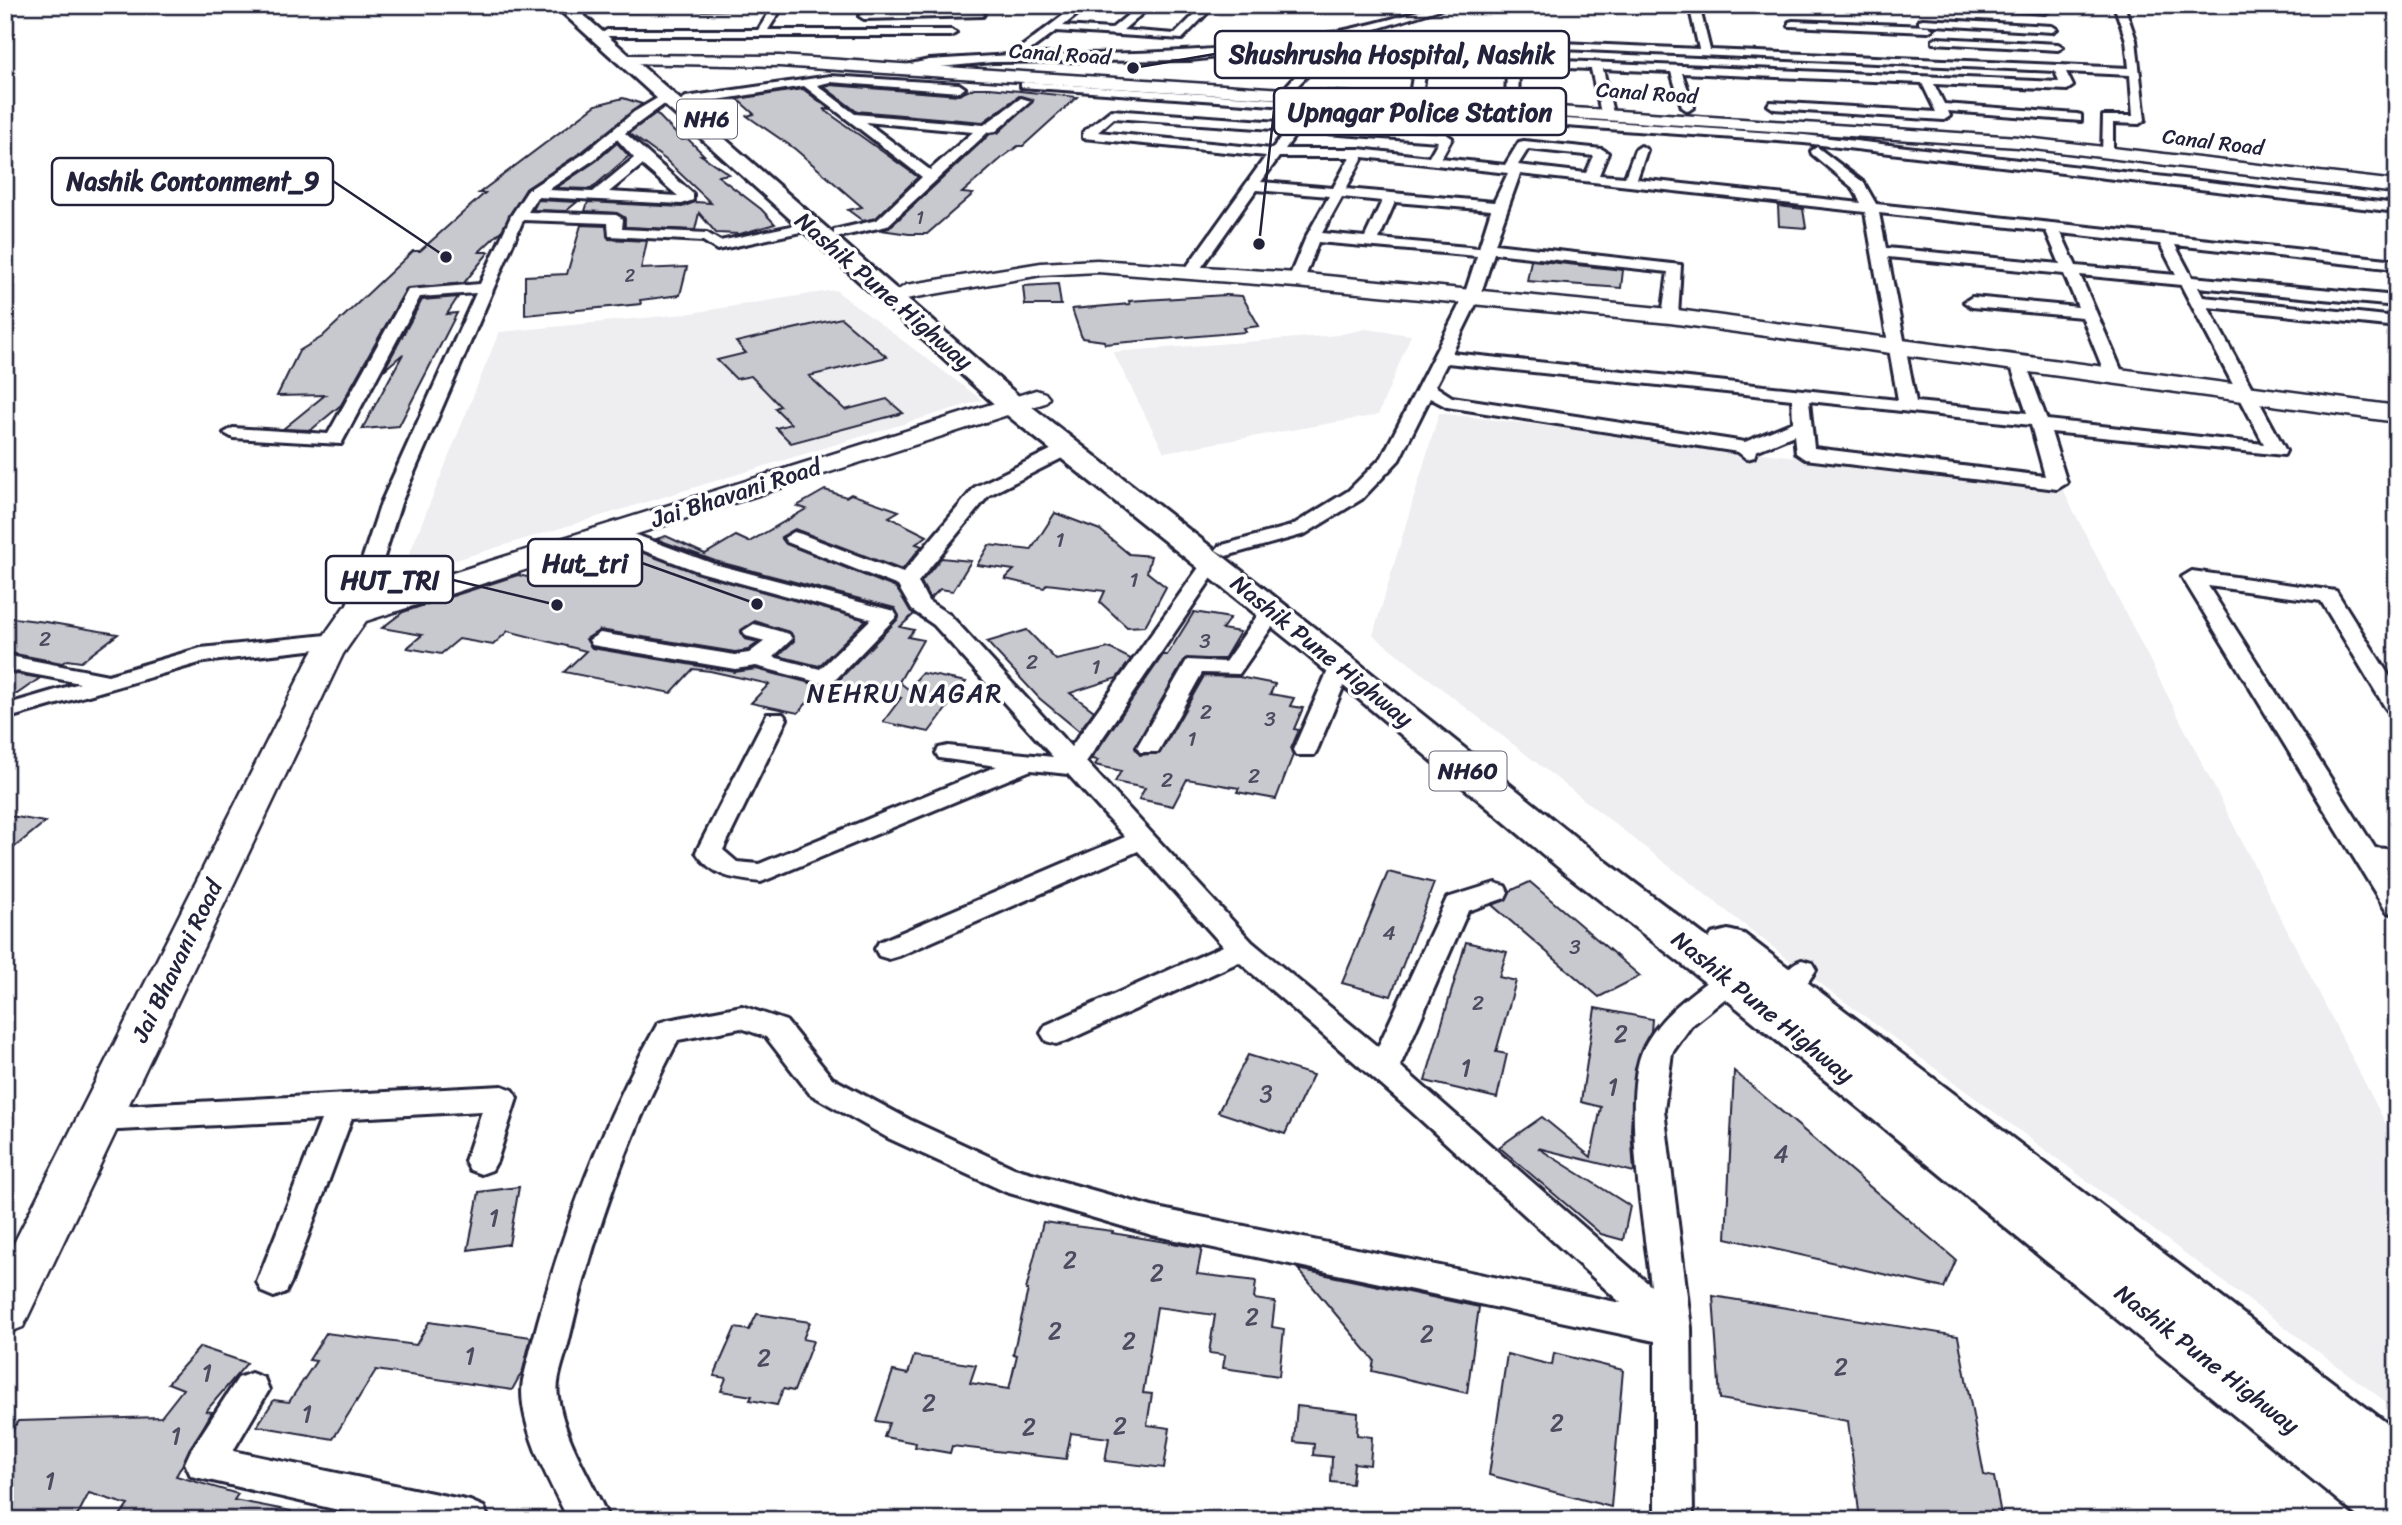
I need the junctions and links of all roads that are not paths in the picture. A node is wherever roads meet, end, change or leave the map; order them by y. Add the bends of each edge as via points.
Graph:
1 (734, 5) edge
2 (779, 5) edge
3 (992, 5) edge
4 (1084, 5) edge
5 (1147, 5) edge
6 (1210, 5) edge
7 (1448, 5) edge
8 (1694, 5) edge
9 (1941, 5) edge
10 (2119, 5) edge
11 (570, 7) edge
12 (1840, 9) dead end
13 (866, 10) edge
14 (2045, 10) dead end
15 (1915, 11) dead end
16 (979, 14) junction
17 (1793, 24) dead end
18 (1850, 26) junction
19 (1926, 26) junction
20 (1054, 28) junction
21 (2052, 29) dead end
22 (1114, 32) junction
23 (761, 33) junction
24 (857, 33) junction
25 (951, 33) junction
26 (1343, 37) junction
27 (1358, 37) junction
28 (1937, 41) junction
29 (1283, 45) junction
30 (930, 47) dead end
31 (2058, 47) dead end
32 (1861, 48) junction
33 (1644, 49) junction
34 (1705, 52) junction
35 (919, 54) dead end
36 (1797, 56) junction
37 (1422, 58) junction
38 (1011, 60) junction
39 (725, 61) junction
40 (1513, 62) junction
41 (1312, 63) junction
42 (1949, 63) junction
43 (1595, 65) junction
44 (1364, 66) dead end
45 (1652, 67) junction
46 (898, 68) junction
47 (1675, 68) junction
48 (2059, 68) junction
49 (646, 70) junction
50 (2135, 72) junction
51 (1807, 74) junction
52 (1840, 75) junction
53 (1926, 79) junction
54 (1961, 80) junction
55 (806, 82) junction
56 (1025, 85) dead end
57 (1846, 87) dead end
58 (959, 88) dead end
59 (1764, 89) junction
60 (1287, 92) junction
61 (2029, 99) junction
62 (1025, 101) dead end
63 (1415, 101) junction
64 (1512, 107) junction
65 (1688, 107) dead end
66 (1940, 107) junction
67 (1607, 113) junction
68 (851, 117) junction
69 (2077, 118) dead end
70 (1784, 124) junction
71 (1294, 128) junction
72 (984, 129) junction
73 (619, 134) junction
74 (1811, 145) junction
75 (1641, 150) dead end
76 (2108, 152) junction
77 (1275, 153) junction
78 (1359, 153) junction
79 (642, 158) junction
80 (1433, 161) junction
81 (1513, 169) junction
82 (930, 177) junction
83 (1591, 177) junction
84 (1630, 181) junction
85 (1251, 185) junction
86 (2397, 187) edge
87 (533, 193) junction
88 (1338, 193) junction
89 (596, 196) junction
90 (1391, 198) junction
91 (1499, 206) junction
92 (1871, 208) junction
93 (2397, 208) edge
94 (518, 216) junction
95 (2052, 228) junction
96 (825, 230) junction
97 (1313, 237) junction
98 (2165, 240) junction
99 (1370, 242) junction
100 (1487, 251) junction
101 (1881, 252) junction
102 (2362, 261) junction
103 (2397, 265) edge
104 (2071, 268) junction
105 (1191, 272) junction
106 (1296, 280) junction
107 (2187, 280) junction
108 (485, 288) junction
109 (906, 292) junction
110 (1472, 296) junction
111 (2386, 300) junction
112 (2199, 301) junction
113 (1972, 302) dead end
114 (2089, 313) junction
115 (2397, 314) edge
116 (1670, 316) junction
117 (2397, 322) edge
118 (1896, 345) junction
119 (1441, 357) junction
120 (2017, 361) junction
121 (2114, 374) junction
122 (1426, 388) junction
123 (1800, 394) junction
124 (2248, 394) junction
125 (1024, 401) junction
126 (1908, 405) junction
127 (2396, 415) edge
128 (2039, 422) junction
129 (1802, 425) junction
130 (233, 433) dead end
131 (1067, 449) junction
132 (612, 532) junction
133 (794, 538) dead end
134 (1219, 556) junction
135 (907, 582) junction
136 (1272, 611) junction
137 (886, 616) junction
138 (942, 620) junction
139 (346, 628) junction
140 (754, 631) dead end
141 (600, 640) dead end
142 (756, 659) junction
143 (5, 663) edge
144 (1341, 666) junction
145 (107, 681) junction
146 (2397, 707) edge
147 (5, 712) edge
148 (775, 719) dead end
149 (1149, 747) dead end
150 (1305, 750) dead end
151 (948, 753) dead end
152 (1028, 762) junction
153 (1075, 765) junction
154 (1142, 839) junction
155 (2366, 856) junction
156 (2397, 859) edge
157 (1495, 892) dead end
158 (2397, 905) edge
159 (889, 949) dead end
160 (1242, 949) junction
161 (1740, 971) junction
162 (1783, 989) junction
163 (1056, 1033) dead end
164 (1384, 1069) junction
165 (341, 1107) junction
166 (99, 1119) junction
167 (481, 1161) dead end
168 (274, 1282) dead end
169 (5, 1312) edge
170 (1673, 1329) junction
171 (251, 1390) dead end
172 (2397, 1467) edge
173 (2397, 1510) edge
174 (470, 1520) edge
175 (590, 1520) edge
176 (1674, 1520) edge

1 - 11 street
2 - 23 street
3 - 16 street
4 - 20 street
5 - 22 street
6 - 22 street via 1178,37
7 - 26 street
8 - 34 street
9 - 14 street
10 - 50 street via 2131,40
11 - 49 highway, Nashik Pune Highway / NH60
12 - 18 street
13 - 16 street
13 - 24 street
15 - 19 street
16 - 25 street
17 - 18 street
18 - 19 street
18 - 32 street
19 - 21 street
19 - 28 street
20 - 22 street
20 - 38 street
23 - 24 street
23 - 49 street
24 - 25 street
25 - 30 street
26 - 27 street
26 - 29 street
27 - 33 street
27 - 37 street
28 - 31 street
28 - 42 street
29 - 38 street via 1154,58
29 - 41 street
32 - 36 street
32 - 42 street
33 - 34 street
33 - 45 street
34 - 36 street
35 - 46 street
36 - 51 street
37 - 40 street
37 - 63 street
38 - 46 street via 936,60
39 - 46 street, Canal Road
39 - 49 street, Canal Road
39 - 49 street, Canal Road
40 - 43 street
40 - 64 street
41 - 44 street
41 - 60 street
42 - 48 street
42 - 54 street
43 - 45 street
43 - 67 street
45 - 47 street
46 - 60 street, Canal Road
47 - 59 street
47 - 65 street
48 - 50 street
48 - 61 street via 2067,86
49 - 55 street
49 - 73 street, Jai Bhavani Road via 638,115
49 - 96 highway, Nashik Pune Highway / NH60
50 - 76 street via 2139,120 2107,119
51 - 52 street
51 - 59 street
52 - 53 street
52 - 57 street
53 - 54 street
53 - 66 street
54 - 61 street
55 - 58 street via 830,79
55 - 68 street
56 - 74 street
59 - 66 street via 1944,116
59 - 70 street
60 - 63 street, Canal Road
61 - 66 street
61 - 69 street
62 - 72 street via 992,128
63 - 64 street, Canal Road
64 - 67 street, Canal Road
67 - 70 street, Canal Road
68 - 72 street
68 - 82 street
70 - 74 street
70 - 76 street, Canal Road
71 - 77 street
71 - 77 street via 1111,114 1087,135
71 - 80 street via 1446,138
72 - 82 street
73 - 79 street
73 - 87 street, Jai Bhavani Road
74 - 92 street via 1859,186
74 - 93 street
75 - 84 street
76 - 86 street, Canal Road
77 - 78 street
77 - 85 street
78 - 80 street
78 - 88 street
79 - 89 street
79 - 89 street via 688,197
80 - 81 street
81 - 83 street
81 - 83 street via 1524,145 1602,153
81 - 91 street
82 - 96 street via 881,223
83 - 84 street
84 - 92 street
85 - 88 street
85 - 105 street
87 - 89 street
87 - 94 street, Jai Bhavani Road
88 - 90 street
88 - 97 street
90 - 91 street
90 - 99 street
91 - 100 street
92 - 95 street
92 - 101 street
94 - 96 street via 616,219 614,233 707,237 716,246
94 - 108 street, Jai Bhavani Road
95 - 98 street
95 - 104 street
96 - 109 highway, Nashik Pune Highway / NH60
96 - 125 highway, Nashik Pune Highway / NH60
97 - 99 street
97 - 106 street
98 - 102 street
98 - 107 street
99 - 100 street
100 - 110 street
100 - 116 street via 1676,268
101 - 104 street
101 - 118 street
102 - 103 street
102 - 111 street
104 - 107 street
104 - 114 street
105 - 106 street
105 - 109 street via 1097,266 1041,269
106 - 110 street
107 - 111 street
107 - 112 street
108 - 130 street via 414,293 334,440
108 - 139 street, Jai Bhavani Road via 391,503
109 - 125 highway, Nashik Pune Highway / NH60
110 - 116 street
110 - 119 street
111 - 115 street
112 - 117 street
112 - 124 street
113 - 114 street
114 - 121 street
116 - 118 street
118 - 120 street
118 - 126 street
119 - 122 street
119 - 123 street
120 - 121 street
120 - 128 street
121 - 124 street
122 - 129 street via 1447,402 1747,451
122 - 134 street via 1390,460 1354,495 1298,530
123 - 126 street
123 - 129 street
124 - 127 street
124 - 128 street via 2277,451
125 - 131 highway, Nashik Pune Highway / NH60
125 - 132 street, Jai Bhavani Road
125 - 134 highway, Nashik Pune Highway / NH60
126 - 128 street
128 - 129 street via 2057,483 1805,453
131 - 134 highway, Nashik Pune Highway / NH60
131 - 135 street via 982,491
132 - 137 street via 707,568
132 - 139 street, Jai Bhavani Road
133 - 135 street
134 - 136 highway, Nashik Pune Highway / NH60
134 - 153 street
134 - 161 highway, Nashik Pune Highway / NH60
135 - 138 street via 921,609
136 - 144 highway, Nashik Pune Highway / NH60
136 - 149 street via 1231,669 1195,664
137 - 138 street via 907,622
137 - 142 street via 825,677
138 - 153 street
139 - 145 street via 201,655
139 - 166 street, Jai Bhavani Road
140 - 142 street via 780,639
141 - 142 street via 735,662
143 - 145 street
144 - 150 street
144 - 161 highway, Nashik Pune Highway / NH60 via 1580,863
145 - 147 street
146 - 155 street via 2328,596 2192,577
148 - 152 street via 709,852 730,870 761,873
151 - 152 street
152 - 153 street
153 - 154 street
154 - 159 street
154 - 160 street
155 - 156 street
155 - 158 street
157 - 164 street via 1457,905
160 - 163 street
160 - 164 street
161 - 162 highway, Nashik Pune Highway / NH60
161 - 170 street via 1681,1018 1657,1052 1648,1110
162 - 172 highway, Nashik Pune Highway / NH60
162 - 173 highway, Nashik Pune Highway / NH60
164 - 170 street
165 - 166 street
165 - 167 street via 502,1098
165 - 168 street
166 - 169 street, Jai Bhavani Road
170 - 175 street via 1152,1221 1006,1179 821,1086 776,1029 743,1017 699,1024 668,1031 642,1078 595,1198 544,1371 539,1394 567,1480
170 - 176 street
171 - 174 street via 204,1463

